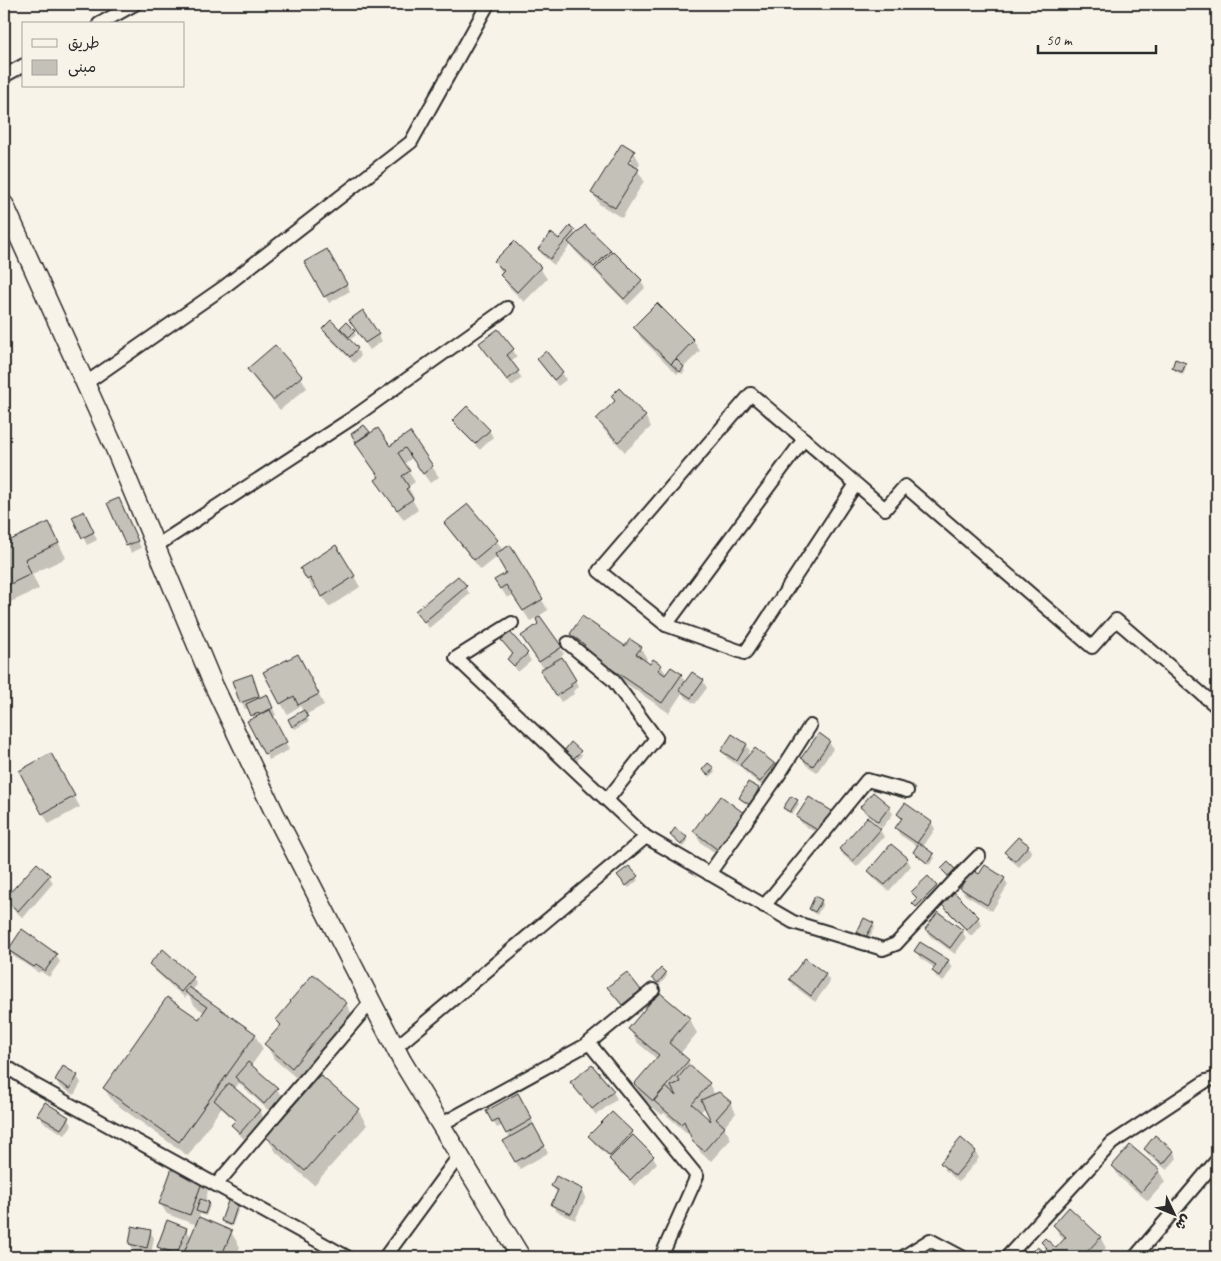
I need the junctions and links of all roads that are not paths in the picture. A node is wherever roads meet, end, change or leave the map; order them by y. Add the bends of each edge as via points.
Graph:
1 (135, 4) edge
2 (488, 4) edge
3 (103, 22) edge
4 (22, 66) edge
5 (4, 76) edge
6 (4, 204) edge
7 (506, 308) dead end
8 (86, 383) junction
9 (804, 439) junction
10 (856, 484) junction
11 (156, 546) junction
12 (512, 623) dead end
13 (666, 625) junction
14 (568, 643) dead end
15 (1217, 707) edge
16 (810, 726) dead end
17 (907, 791) dead end
18 (607, 800) junction
19 (646, 837) junction
20 (979, 856) dead end
21 (710, 874) junction
22 (764, 906) junction
23 (653, 990) dead end
24 (371, 1002) junction
25 (395, 1048) junction
26 (593, 1048) dead end
27 (4, 1066) edge
28 (1217, 1078) edge
29 (440, 1125) junction
30 (459, 1156) junction
31 (1217, 1160) edge
32 (216, 1185) junction
33 (347, 1257) edge
34 (385, 1257) edge
35 (521, 1257) edge
36 (661, 1257) edge
37 (902, 1257) edge
38 (962, 1257) edge
39 (1007, 1257) edge
40 (1135, 1257) edge

1 - 3 street
2 - 8 street via 411,142 224,287
4 - 5 street
6 - 8 street
7 - 11 street via 354,417
8 - 11 street
9 - 10 street
9 - 13 street
9 - 13 street via 751,394 599,571
10 - 13 street via 745,653
10 - 15 street via 885,509 905,486 1092,648 1116,620
11 - 24 street via 221,701
12 - 18 street via 456,658
14 - 18 street via 613,680 656,738
16 - 21 street
17 - 22 street via 867,780
18 - 19 street
19 - 21 street
19 - 25 street
20 - 22 street via 896,944 882,949 793,922
21 - 22 street
23 - 29 street via 586,1045
24 - 25 street
24 - 32 street
25 - 29 street
26 - 36 street via 697,1176
27 - 32 street
28 - 39 street via 1112,1142
29 - 30 street
30 - 34 street
30 - 35 street
31 - 40 street
32 - 33 street
37 - 38 street via 930,1240

